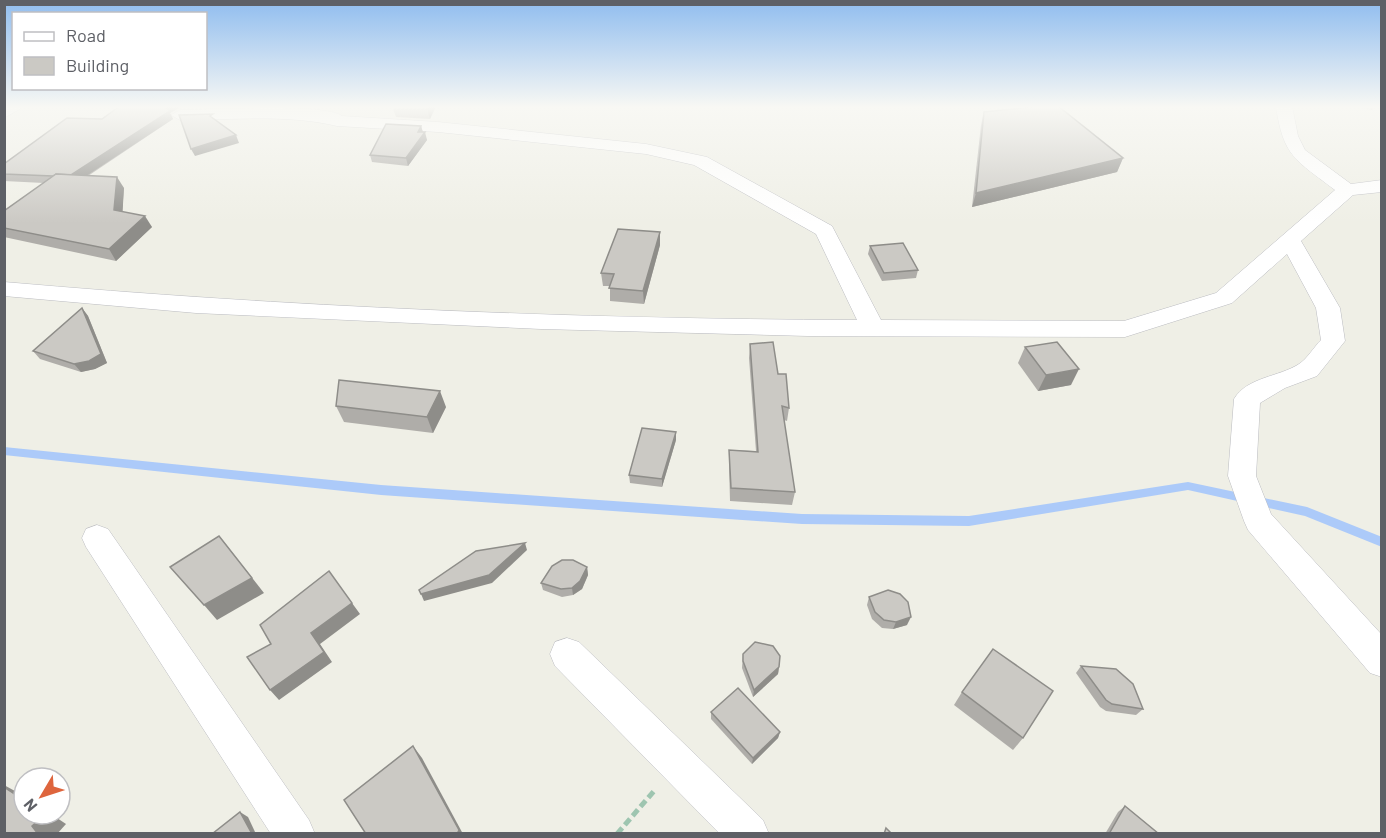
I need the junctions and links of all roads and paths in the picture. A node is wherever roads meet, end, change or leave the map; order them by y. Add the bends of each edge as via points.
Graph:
1 (609, 145) edge
2 (1294, 145) edge
3 (1382, 186) edge
4 (1347, 190) junction
5 (1290, 240) junction
6 (4, 289) edge
7 (872, 327) junction
8 (97, 537) dead end
9 (567, 654) dead end
10 (1382, 661) edge
11 (678, 764) junction
12 (295, 834) edge
13 (617, 834) edge
14 (749, 834) edge

1 - 7 street via 700,161 825,230
2 - 4 street via 1298,153
3 - 4 street
4 - 5 street
5 - 7 street via 1224,298 1125,329
5 - 10 street via 1328,308 1333,341 1308,370 1247,399 1243,479 1259,521
6 - 7 street via 244,308 541,321
8 - 12 street
9 - 11 street
11 - 13 path
11 - 14 street

